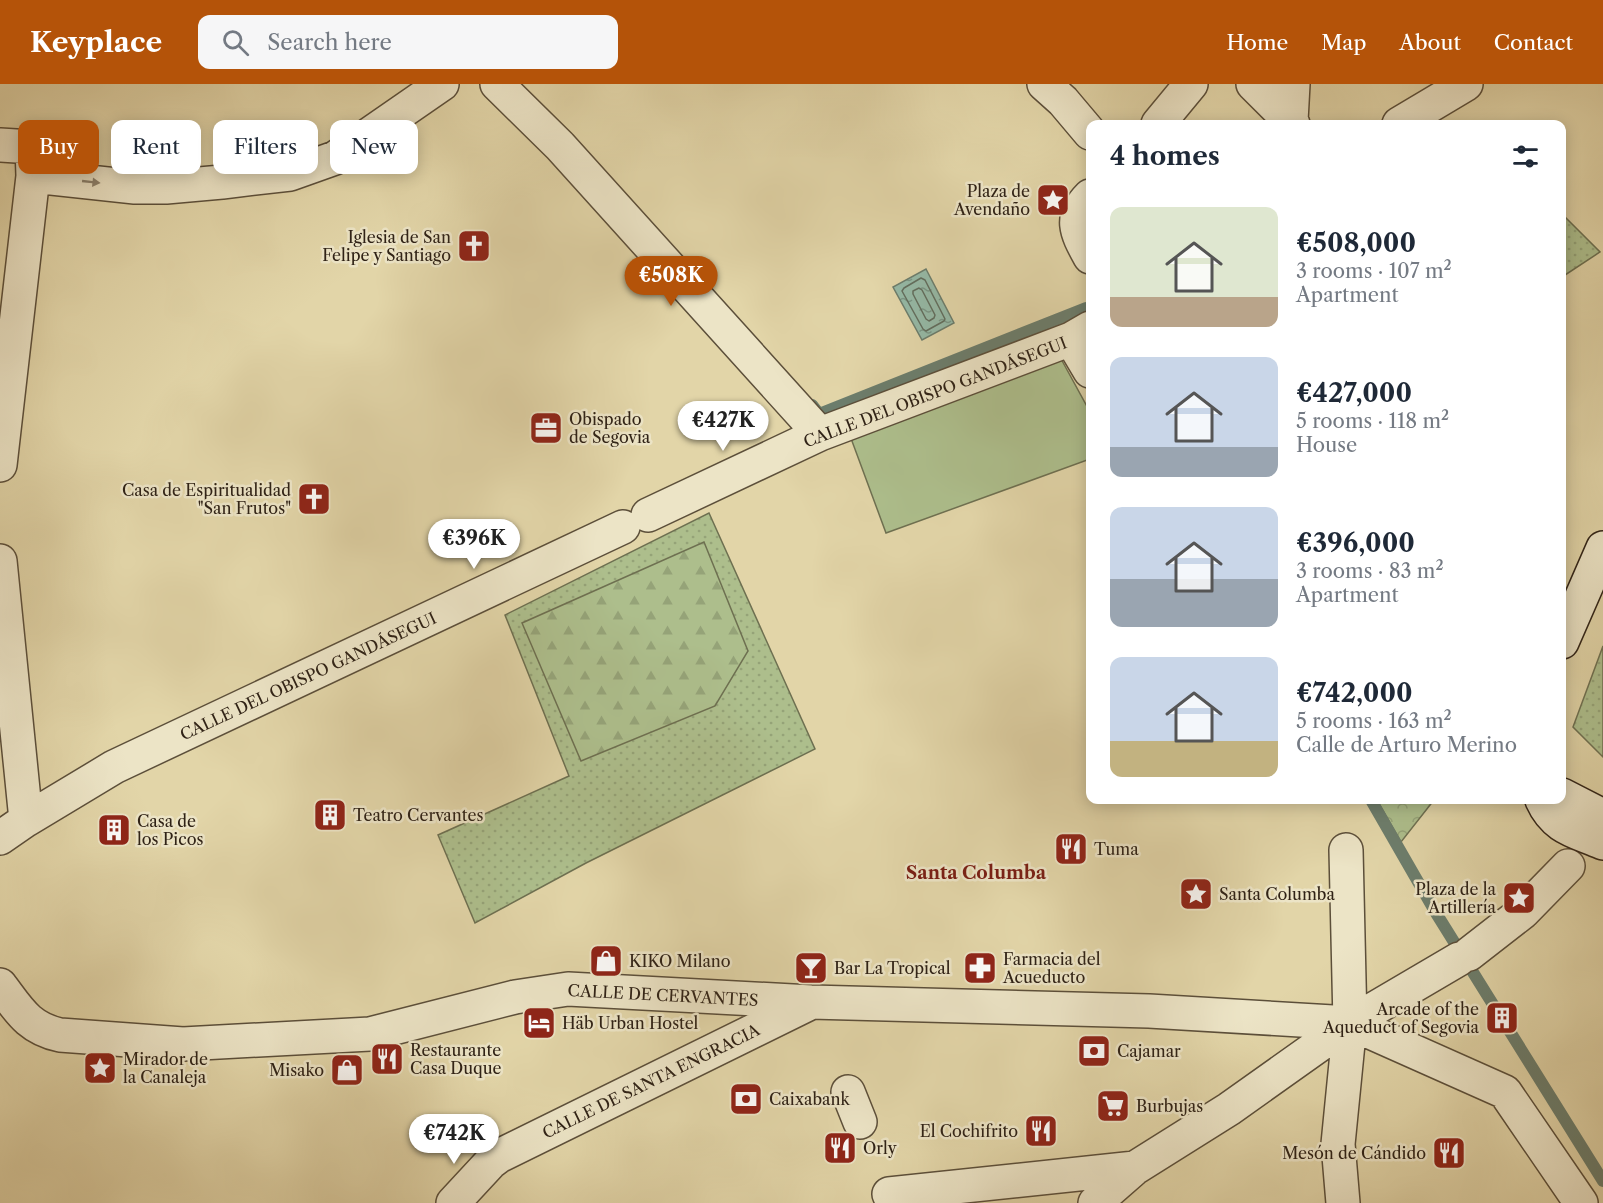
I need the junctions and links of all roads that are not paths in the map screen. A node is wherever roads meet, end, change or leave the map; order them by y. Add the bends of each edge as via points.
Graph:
1 (442, 84) edge
2 (497, 84) edge
3 (1191, 84) edge
4 (1253, 84) edge
5 (1293, 84) edge
6 (1466, 84) edge
7 (1054, 93) edge
8 (1161, 120) edge
9 (1289, 120) edge
10 (1292, 120) edge
11 (1405, 120) edge
12 (1086, 129) edge
13 (0, 145) edge
14 (33, 176) junction
15 (1086, 202) edge
16 (1086, 248) edge
17 (1081, 334) edge
18 (1086, 355) edge
19 (820, 435) junction
20 (0, 465) edge
21 (1603, 548) edge
22 (0, 561) edge
23 (1566, 633) edge
24 (1566, 797) edge
25 (1544, 804) edge
26 (1603, 816) edge
27 (26, 820) junction
28 (0, 838) edge
29 (1603, 843) edge
30 (1346, 850) dead end
31 (1568, 866) dead end
32 (0, 985) edge
33 (811, 1002) junction
34 (1350, 1023) junction
35 (848, 1092) dead end
36 (860, 1122) dead end
37 (1136, 1168) junction
38 (891, 1198) edge
39 (453, 1203) edge
40 (1095, 1203) edge
41 (1343, 1203) edge
42 (1581, 1203) edge

14 -> 1 street via 166,187 290,174 335,158
2 - 19 street via 560,146
3 - 8 street
4 - 9 street
5 - 10 street
6 - 11 street
7 - 12 street
13 - 14 street via 32,147
14 - 20 street
15 - 16 street via 1077,214 1076,227
17 - 18 street
17 - 19 street, CALLE DEL OBISPO GANDÁSEGUI
19 - 27 street, CALLE DEL OBISPO GANDÁSEGUI via 114,767
21 - 23 street
22 - 27 street
24 - 26 street
25 - 29 street via 1560,825
27 - 28 street, CALLE DEL OBISPO GANDÁSEGUI
30 - 34 street
31 - 34 street via 1523,912 1464,956
32 - 33 street, CALLE DE CERVANTES via 28,1022 48,1032 183,1044 370,1034 515,997 568,989
33 - 34 street, CALLE DE CERVANTES via 1149,1011
33 - 39 street, CALLE DE SANTA ENGRACIA via 491,1162
34 - 37 street via 1229,1109
34 - 41 street via 1338,1144
34 - 42 street via 1505,1092
35 - 36 street
37 - 38 street
37 - 40 street

